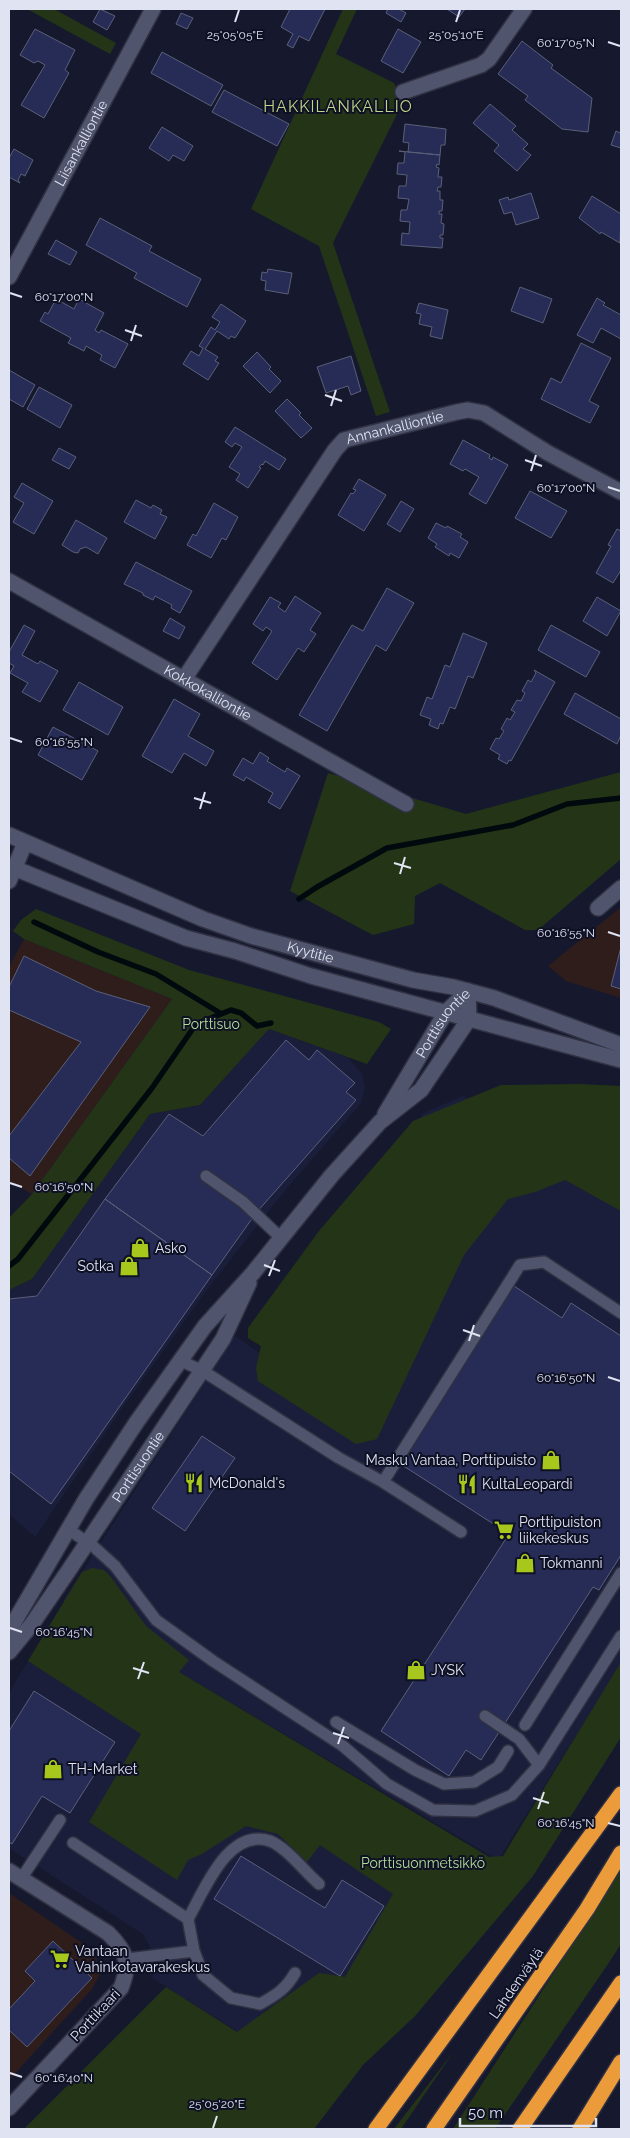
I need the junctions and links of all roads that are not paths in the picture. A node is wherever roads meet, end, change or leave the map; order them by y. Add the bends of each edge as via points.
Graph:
1 (153, 9) edge
2 (524, 9) edge
3 (404, 92) dead end
4 (9, 278) edge
5 (621, 492) edge
6 (9, 581) edge
7 (184, 679) junction
8 (406, 804) dead end
9 (9, 835) edge
10 (25, 843) junction
11 (11, 872) edge
12 (621, 888) edge
13 (598, 908) dead end
14 (468, 991) junction
15 (446, 1012) junction
16 (469, 1019) junction
17 (621, 1045) edge
18 (621, 1060) edge
19 (380, 1122) junction
20 (206, 1176) dead end
21 (280, 1237) junction
22 (253, 1272) junction
23 (621, 1313) edge
24 (179, 1360) junction
25 (203, 1371) junction
26 (382, 1482) junction
27 (68, 1530) junction
28 (461, 1532) dead end
29 (87, 1542) junction
30 (621, 1573) edge
31 (9, 1631) edge
32 (621, 1636) edge
33 (9, 1652) edge
34 (485, 1716) dead end
35 (336, 1722) dead end
36 (524, 1725) dead end
37 (508, 1751) dead end
38 (539, 1765) junction
39 (621, 1794) edge
40 (60, 1820) dead end
41 (73, 1843) dead end
42 (621, 1853) edge
43 (15, 1875) edge
44 (318, 1884) dead end
45 (188, 1919) junction
46 (194, 1951) junction
47 (127, 1959) junction
48 (295, 1973) dead end
49 (621, 1983) edge
50 (621, 2062) edge
51 (9, 2108) edge
52 (376, 2129) edge
53 (434, 2129) edge
54 (520, 2129) edge
55 (580, 2129) edge

1 - 4 street, Liisankalliontie
2 - 3 street via 489,59 481,65
5 - 7 street, Annankalliontie via 478,411 457,412 344,440
6 - 7 street, Kokkokalliontie
7 - 8 street, Kokkokalliontie
9 - 10 street, Kyytitie
10 - 11 street
10 - 14 street, Kyytitie via 203,919 251,936 413,980
11 - 15 street, Kyytitie via 186,938
12 - 13 street
14 - 15 street, Porttisuontie
14 - 16 street, Porttisuontie
14 - 17 street, Kyytitie
15 - 16 street, Kyytitie
15 - 19 street, Porttisuontie
16 - 18 street, Kyytitie
16 - 19 street, Porttisuontie via 421,1090
19 - 21 street, Porttisuontie
20 - 21 lane via 243,1202
21 - 22 street, Porttisuontie
22 - 24 street, Porttisuontie
22 - 25 street, Porttisuontie via 223,1339
23 - 26 lane via 544,1262 520,1265
24 - 25 lane
24 - 27 street, Porttisuontie
25 - 26 lane
25 - 29 street, Porttisuontie
26 - 28 lane
27 - 29 lane
27 - 31 street, Porttisuontie
29 - 33 street, Porttisuontie via 32,1624
29 - 38 lane via 114,1566 156,1620 343,1746 387,1784 434,1810 475,1811 512,1795
30 - 36 lane
32 - 38 lane
34 - 38 lane via 519,1739
35 - 37 lane via 444,1784 474,1782 498,1767
39 - 52 highway
40 - 43 lane
41 - 45 lane
42 - 53 highway, Lahdenväylä via 588,1909
43 - 47 street via 108,1934 120,1944
44 - 45 lane via 283,1849 270,1841 253,1838 223,1858
45 - 46 lane
46 - 47 lane
46 - 48 lane via 203,1974 230,1998 260,2004 279,1993
47 - 51 street, Porttikaari via 127,1974 121,1988
49 - 54 highway
50 - 55 highway

